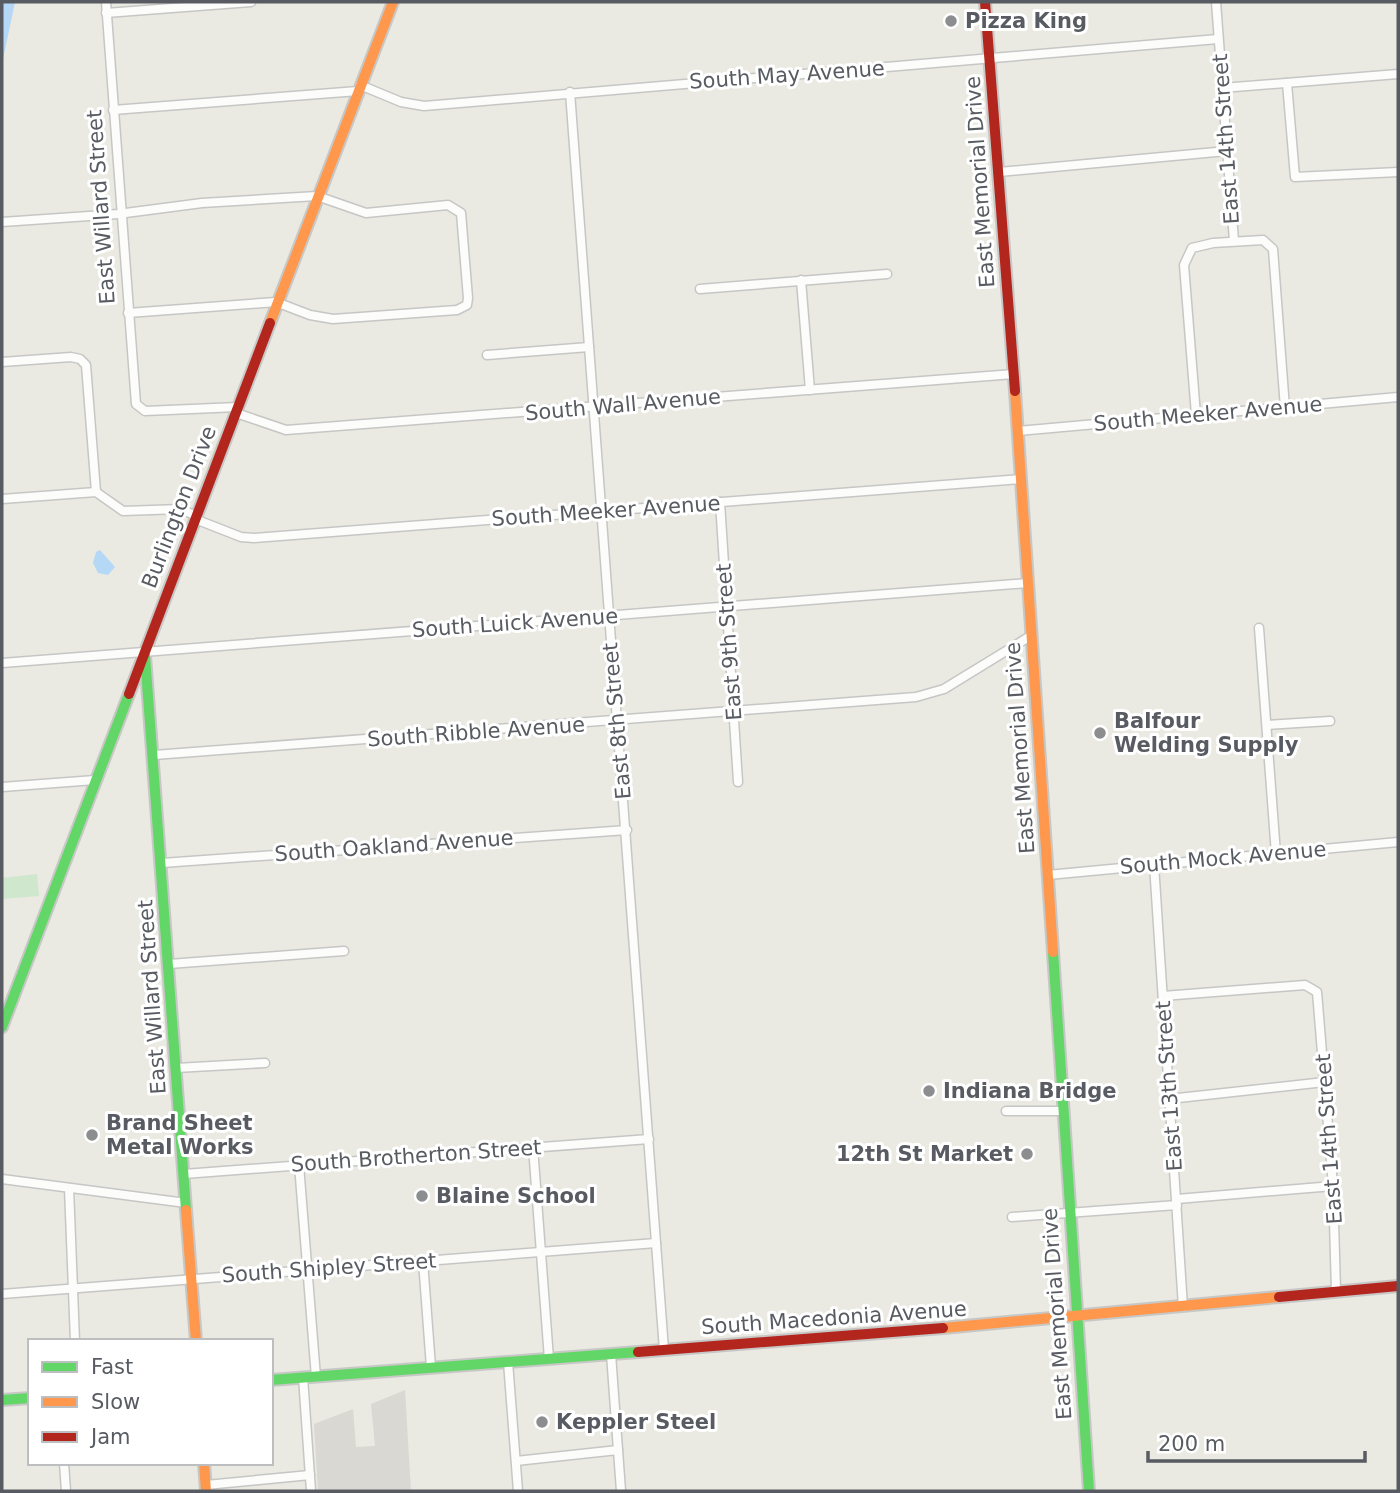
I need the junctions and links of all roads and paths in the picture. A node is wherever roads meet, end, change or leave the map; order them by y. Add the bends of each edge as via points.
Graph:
1 (106, 2) edge
2 (251, 2) edge
3 (393, 2) edge
4 (985, 2) edge
5 (1216, 2) edge
6 (106, 13) junction
7 (1218, 38) junction
8 (989, 59) junction
9 (1398, 74) edge
10 (1287, 83) junction
11 (359, 88) junction
12 (1222, 88) junction
13 (570, 92) junction
14 (113, 110) junction
15 (1227, 152) junction
16 (999, 172) junction
17 (1398, 172) edge
18 (317, 196) junction
19 (120, 213) junction
20 (2, 222) edge
21 (1234, 242) junction
22 (887, 274) dead end
23 (801, 280) junction
24 (700, 289) dead end
25 (276, 302) junction
26 (128, 313) junction
27 (589, 347) junction
28 (487, 355) dead end
29 (2, 362) edge
30 (1014, 374) junction
31 (810, 390) junction
32 (1398, 397) edge
33 (138, 408) joint
34 (593, 408) junction
35 (1285, 408) junction
36 (237, 410) junction
37 (1196, 415) junction
38 (1018, 431) junction
39 (1021, 479) junction
40 (96, 492) junction
41 (2, 499) edge
42 (720, 502) junction
43 (601, 512) junction
44 (195, 517) junction
45 (1028, 583) junction
46 (725, 607) junction
47 (608, 615) junction
48 (1259, 628) dead end
49 (1032, 635) junction
50 (145, 652) junction
51 (2, 663) edge
52 (734, 712) junction
53 (616, 721) junction
54 (1329, 721) dead end
55 (1267, 726) junction
56 (155, 755) junction
57 (95, 780) junction
58 (738, 782) dead end
59 (2, 788) edge
60 (627, 830) junction
61 (1398, 842) edge
62 (1276, 854) junction
63 (162, 863) junction
64 (1154, 864) junction
65 (1048, 875) junction
66 (344, 951) dead end
67 (169, 964) junction
68 (1163, 996) junction
69 (2, 1027) edge
70 (265, 1063) dead end
71 (176, 1068) junction
72 (1325, 1082) junction
73 (1169, 1099) junction
74 (1006, 1111) dead end
75 (1063, 1111) junction
76 (649, 1139) junction
77 (533, 1147) junction
78 (299, 1165) junction
79 (184, 1174) junction
80 (2, 1179) edge
81 (1333, 1186) junction
82 (69, 1188) junction
83 (1177, 1202) junction
84 (186, 1203) junction
85 (1068, 1212) junction
86 (1012, 1217) dead end
87 (656, 1243) junction
88 (541, 1252) junction
89 (424, 1261) junction
90 (309, 1270) junction
91 (191, 1279) junction
92 (1398, 1286) edge
93 (72, 1288) junction
94 (1336, 1291) junction
95 (2, 1294) edge
96 (1183, 1307) junction
97 (1076, 1317) junction
98 (75, 1339) edge
99 (196, 1339) edge
100 (664, 1350) junction
101 (611, 1354) junction
102 (549, 1359) junction
103 (508, 1362) junction
104 (431, 1367) junction
105 (303, 1377) junction
106 (316, 1377) junction
107 (273, 1380) edge
108 (28, 1398) edge
109 (2, 1400) edge
110 (618, 1450) junction
111 (516, 1461) junction
112 (64, 1465) edge
113 (204, 1465) edge
114 (310, 1475) junction
115 (206, 1488) edge
116 (66, 1491) edge
117 (311, 1491) edge
118 (518, 1491) edge
119 (621, 1491) edge
120 (1089, 1491) edge

1 - 6 street, East Willard Street
2 - 6 street
3 - 11 street, Burlington Drive
4 - 8 street, East Memorial Drive
5 - 7 street, East 14th Street
6 - 14 street, East Willard Street
7 - 8 street, South May Avenue
7 - 12 street, East 14th Street
8 - 13 street, South May Avenue
8 - 16 street, East Memorial Drive
9 - 10 street
10 - 12 street
10 - 17 street via 1295,177
11 - 13 street, South May Avenue via 424,106
11 - 14 street, South May Avenue
11 - 18 street, Burlington Drive
12 - 15 street, East 14th Street
13 - 27 street, East 8th Street
14 - 19 street, East Willard Street
15 - 16 street
15 - 21 street, East 14th Street
16 - 30 street, East Memorial Drive
18 - 19 street
18 - 25 street, Burlington Drive
18 - 25 street via 366,213 457,207 463,220 465,306 333,320
19 - 20 street
19 - 26 street, East Willard Street
21 - 35 street, East 14th Street via 1263,240 1273,249
21 - 37 street via 1192,248 1184,265
22 - 23 street
23 - 24 street
23 - 31 street
25 - 26 street
25 - 36 street, Burlington Drive
26 - 33 street, East Willard Street
27 - 28 street
27 - 34 street, East 8th Street
29 - 40 street via 71,357 86,365
30 - 31 street, South Wall Avenue
30 - 38 street, East Memorial Drive
31 - 34 street, South Wall Avenue
32 - 35 street, South Meeker Avenue
33 - 36 street, South Wall Avenue
34 - 36 street, South Wall Avenue via 286,430
34 - 43 street, East 8th Street
35 - 37 street, South Meeker Avenue
36 - 44 street, Burlington Drive
37 - 38 street, South Meeker Avenue
38 - 39 street, East Memorial Drive
39 - 42 street, South Meeker Avenue
39 - 45 street, East Memorial Drive
40 - 41 street
40 - 44 street, South Meeker Avenue via 123,511 181,509
42 - 43 street, South Meeker Avenue
42 - 46 street, East 9th Street
43 - 44 street, South Meeker Avenue via 246,538
43 - 47 street, East 8th Street
44 - 50 street, Burlington Drive
45 - 46 street, South Luick Avenue
45 - 49 street, East Memorial Drive
46 - 47 street, South Luick Avenue
46 - 52 street, East 9th Street
47 - 50 street, South Luick Avenue
47 - 53 street, East 8th Street
48 - 55 street
49 - 52 street, South Ribble Avenue via 930,695
49 - 65 street, East Memorial Drive
50 - 51 street, South Luick Avenue
50 - 56 street, East Willard Street
50 - 57 street, Burlington Drive
52 - 53 street, South Ribble Avenue
52 - 58 street, East 9th Street
53 - 56 street, South Ribble Avenue
53 - 60 street, East 8th Street
54 - 55 street
55 - 62 street
56 - 63 street, East Willard Street
57 - 59 street
57 - 69 street, Burlington Drive
60 - 63 street, South Oakland Avenue
60 - 76 street, East 8th Street
61 - 62 street, South Mock Avenue
62 - 64 street, South Mock Avenue
63 - 67 street, East Willard Street
64 - 65 street, South Mock Avenue
64 - 68 street, East 13th Street
65 - 75 street, East Memorial Drive
66 - 67 street
67 - 71 street, East Willard Street
68 - 72 street, East 14th Street via 1305,985 1315,988
68 - 73 street, East 13th Street
70 - 71 street
71 - 79 street, East Willard Street
72 - 73 street
72 - 81 street, East 14th Street
73 - 83 street, East 13th Street
74 - 75 street
75 - 85 street, East Memorial Drive
76 - 77 street, South Brotherton Street
76 - 87 street, East 8th Street
77 - 78 street, South Brotherton Street
77 - 88 street
78 - 79 street, South Brotherton Street
78 - 90 street
79 - 84 street, East Willard Street
80 - 82 street
81 - 83 street
81 - 94 street, East 14th Street
82 - 84 street
82 - 93 street
83 - 85 street
83 - 96 street, East 13th Street
84 - 91 street, East Willard Street
85 - 86 street
85 - 97 street, East Memorial Drive
87 - 88 street, South Shipley Street
87 - 100 street, East 8th Street
88 - 89 street, South Shipley Street
88 - 102 street
89 - 90 street, South Shipley Street
89 - 104 street
90 - 91 street, South Shipley Street
90 - 106 street
91 - 93 street, South Shipley Street
91 - 99 street, East Willard Street
92 - 94 street, South Macedonia Avenue
93 - 95 street, South Shipley Street
93 - 98 street
94 - 96 street, South Macedonia Avenue
96 - 97 street, South Macedonia Avenue
97 - 100 street, South Macedonia Avenue
97 - 120 street, East Memorial Drive
100 - 101 street, South Macedonia Avenue
101 - 102 street, South Macedonia Avenue
101 - 110 street
102 - 103 street, South Macedonia Avenue
103 - 104 street, South Macedonia Avenue
103 - 111 street
104 - 106 street, South Macedonia Avenue
105 - 106 street, South Macedonia Avenue
105 - 107 street, South Macedonia Avenue
105 - 114 street
108 - 109 street
110 - 111 street
110 - 119 street
111 - 118 street
112 - 116 street
113 - 115 street
114 - 115 street
114 - 117 street

